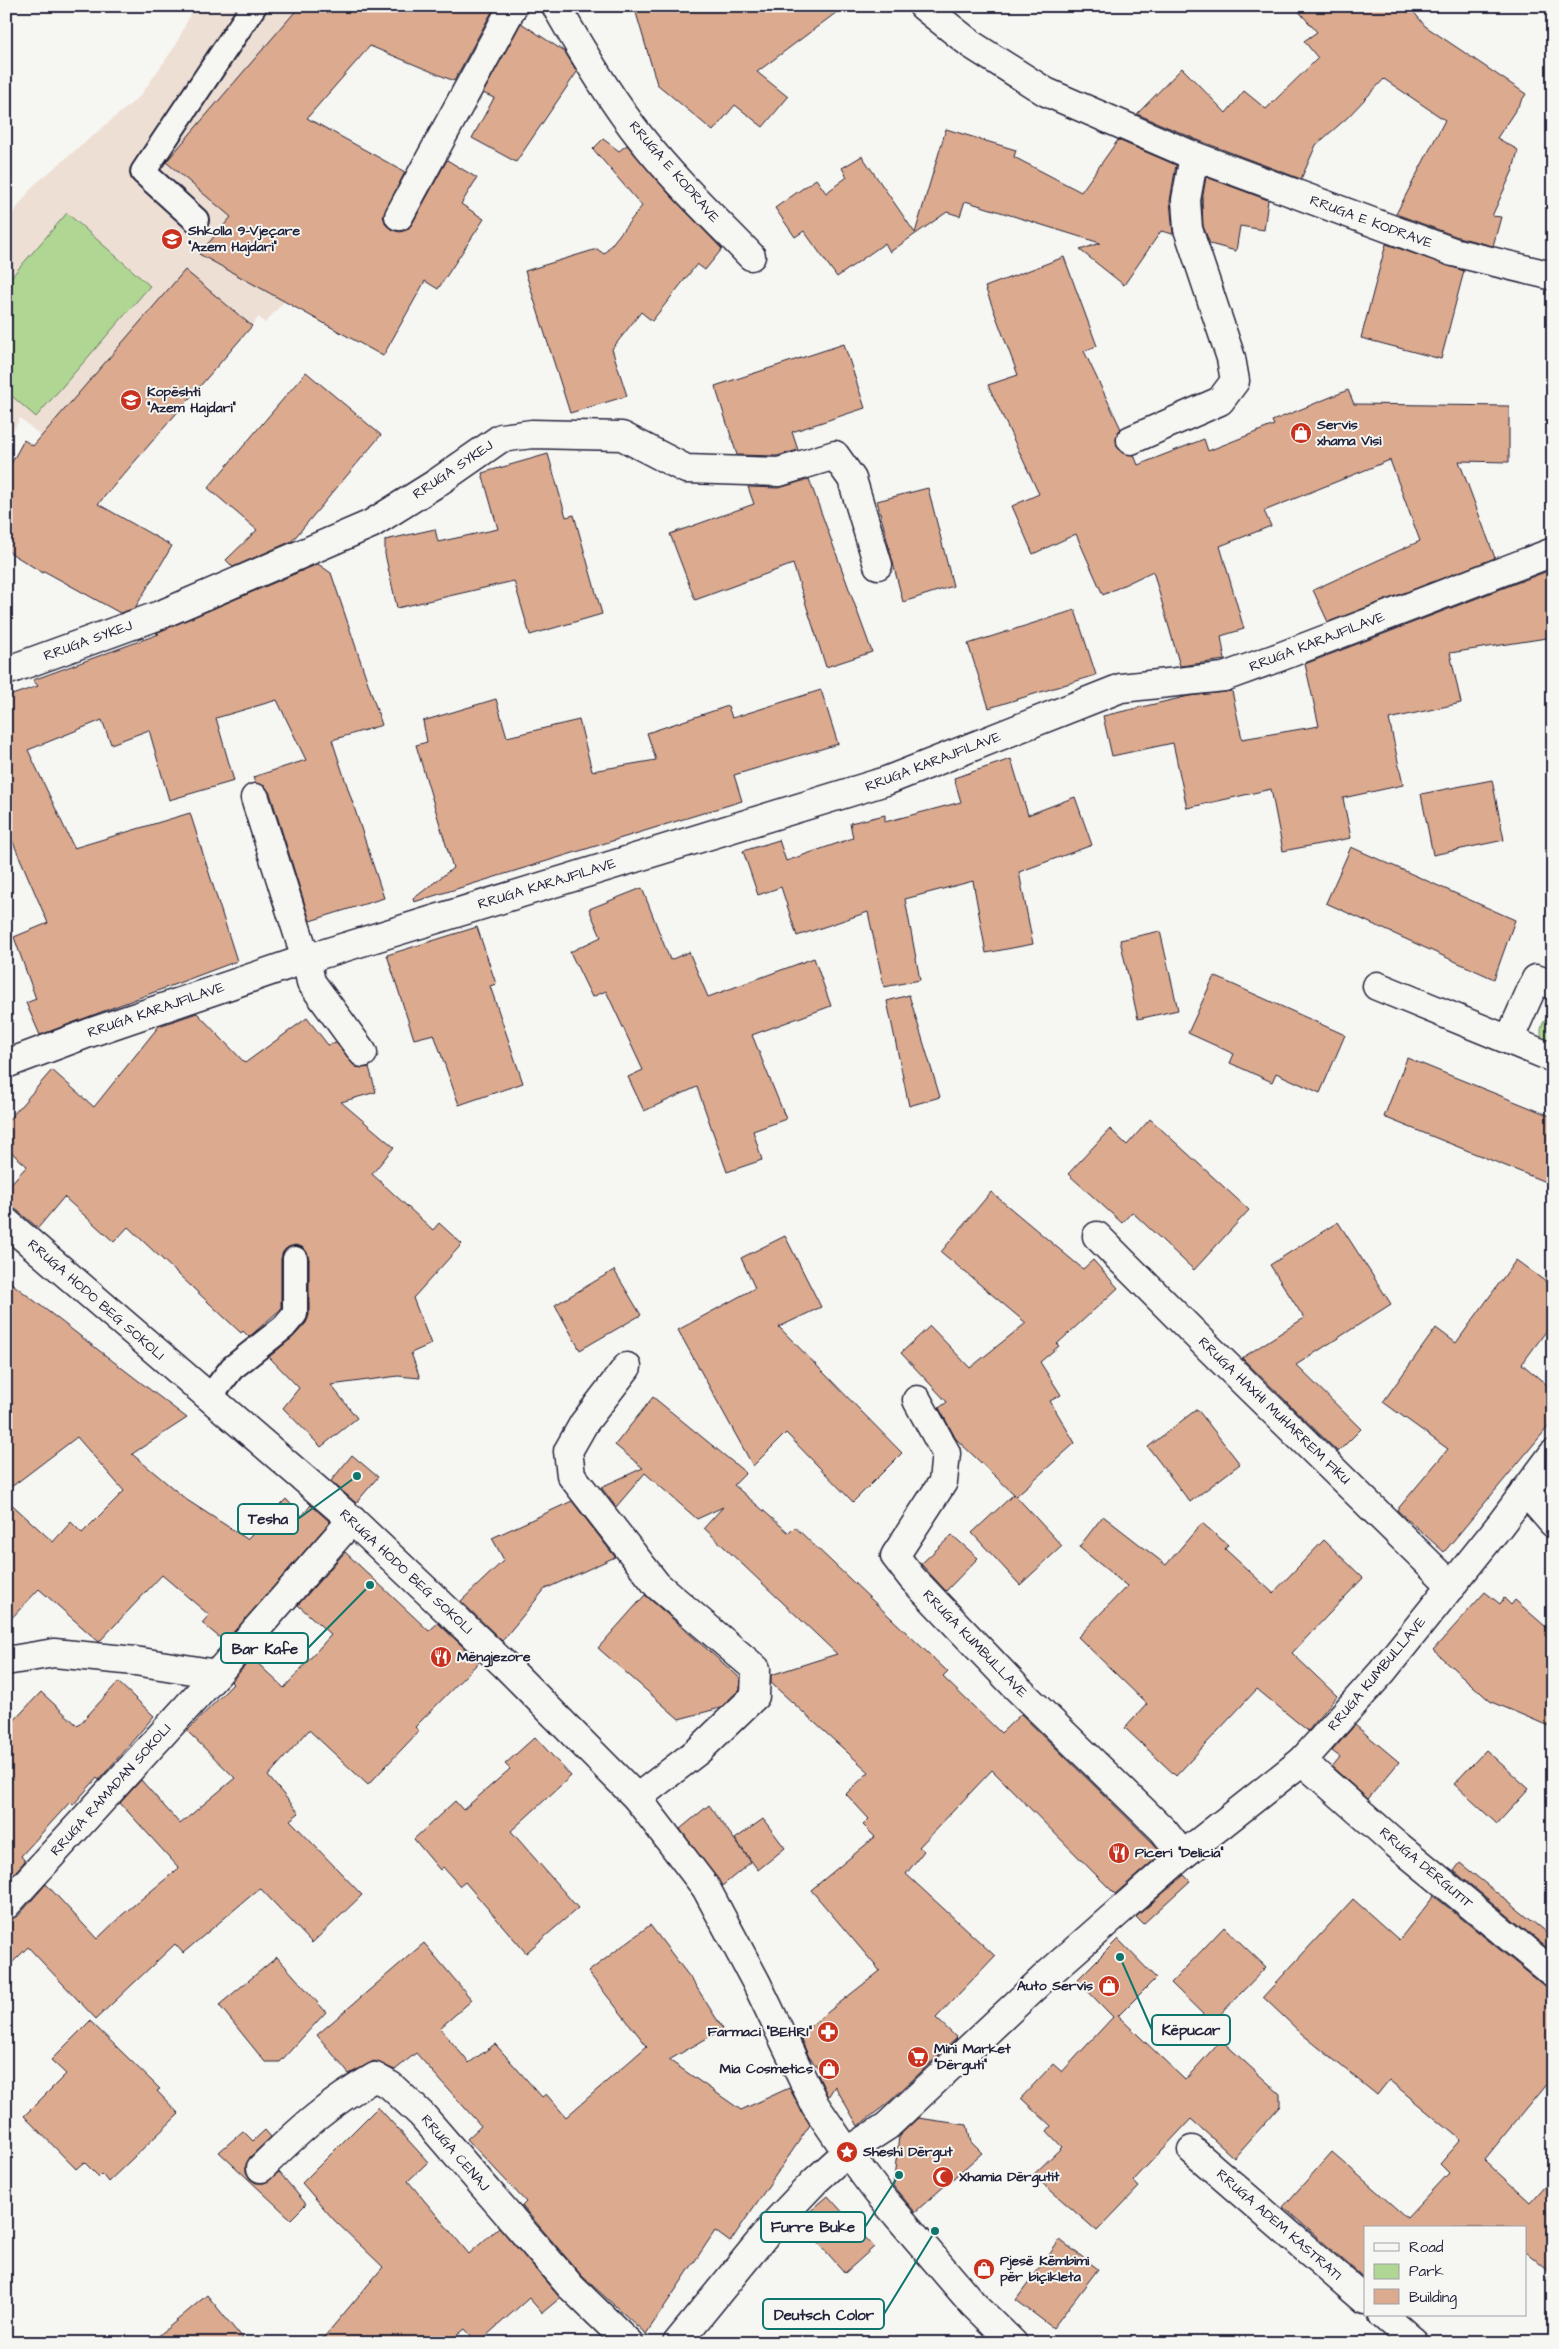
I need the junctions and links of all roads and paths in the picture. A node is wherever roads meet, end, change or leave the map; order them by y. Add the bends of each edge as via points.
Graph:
1 (254, 6) edge
2 (513, 6) edge
3 (556, 6) edge
4 (923, 6) edge
5 (1194, 156) junction
6 (399, 216) dead end
7 (196, 220) dead end
8 (751, 256) dead end
9 (1553, 276) edge
10 (1131, 440) dead end
11 (1553, 552) edge
12 (878, 565) dead end
13 (6, 671) edge
14 (255, 798) dead end
15 (306, 959) junction
16 (1553, 985) edge
17 (1377, 986) dead end
18 (1509, 1040) junction
19 (363, 1053) dead end
20 (1553, 1058) edge
21 (6, 1064) edge
22 (6, 1222) edge
23 (1096, 1236) dead end
24 (295, 1259) dead end
25 (626, 1367) dead end
26 (209, 1398) junction
27 (917, 1400) dead end
28 (1553, 1454) edge
29 (1524, 1491) junction
30 (352, 1520) junction
31 (1553, 1524) edge
32 (1452, 1586) junction
33 (6, 1661) edge
34 (217, 1674) junction
35 (1302, 1761) junction
36 (636, 1798) junction
37 (1183, 1855) junction
38 (6, 1905) edge
39 (1553, 1973) edge
40 (1192, 2150) dead end
41 (847, 2152) junction
42 (261, 2168) dead end
43 (1364, 2299) edge
44 (1384, 2316) edge
45 (629, 2343) edge
46 (677, 2343) edge
47 (1013, 2343) edge
48 (1415, 2343) edge

1 - 7 lane via 143,172
2 - 6 street
3 - 8 street, RRUGA E KODRAVE via 641,138
4 - 5 street, RRUGA E KODRAVE via 972,44 1046,92
5 - 9 street, RRUGA E KODRAVE via 1453,252
5 - 10 street via 1186,200 1188,229 1231,358 1234,380 1220,401
11 - 15 street, RRUGA KARAJFILAVE via 1224,677 1121,688 886,781
12 - 13 street, RRUGA SYKEJ via 852,479 835,455 779,472 686,469 622,436 532,434 501,438 370,524 160,615
14 - 15 street
15 - 19 street via 311,982
15 - 21 street, RRUGA KARAJFILAVE
16 - 18 street via 1536,979
17 - 18 street
18 - 20 street
22 - 26 street, RRUGA HODO BEG SOKOLI
23 - 32 street, RRUGA HAXHI MUHARREM FIKU
24 - 26 lane via 295,1314 284,1327 232,1368
25 - 36 street via 584,1423 568,1451 572,1475 657,1586 756,1669 754,1696 698,1751
26 - 30 street, RRUGA HODO BEG SOKOLI
27 - 37 street, RRUGA KUMBULLAVE via 946,1453 943,1482 895,1556 1015,1686 1163,1830
28 - 29 street, RRUGA KUMBULLAVE
29 - 31 street
29 - 32 street, RRUGA KUMBULLAVE
30 - 34 street, RRUGA RAMADAN SOKOLI
30 - 36 street, RRUGA HODO BEG SOKOLI via 506,1665
32 - 35 street, RRUGA KUMBULLAVE via 1382,1672
33 - 34 street via 54,1653
34 - 38 street, RRUGA RAMADAN SOKOLI
35 - 37 street, RRUGA KUMBULLAVE
35 - 39 street, RRUGA DËRGUTIT via 1396,1844
36 - 41 street, RRUGA HODO BEG SOKOLI via 706,1888 815,2105
37 - 41 street, RRUGA KUMBULLAVE via 1047,1975 887,2126
40 - 43 street, RRUGA ADEM KASTRATI
41 - 46 street, RRUGA KUMBULLAVE via 775,2223
41 - 47 street, RRUGA HODO BEG SOKOLI via 973,2304
42 - 45 street, RRUGA CENAJ via 305,2124 375,2077 392,2086 422,2114 571,2288
44 - 48 street

